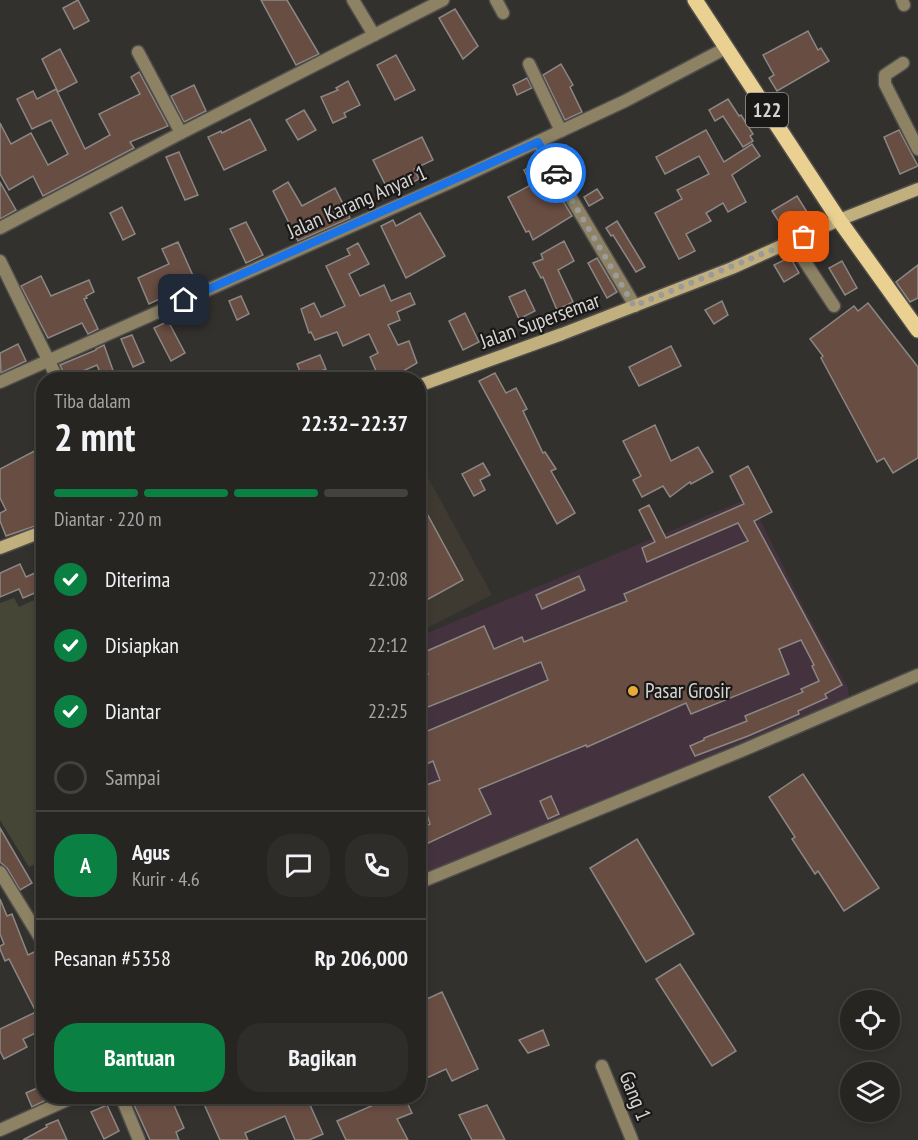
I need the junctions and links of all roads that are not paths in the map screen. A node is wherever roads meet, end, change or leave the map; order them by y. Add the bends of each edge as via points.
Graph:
1 (353, 0) edge
2 (443, 0) edge
3 (496, 0) edge
4 (695, 0) edge
5 (503, 12) dead end
6 (374, 35) junction
7 (726, 48) junction
8 (138, 52) dead end
9 (903, 63) dead end
10 (529, 64) dead end
11 (561, 131) junction
12 (181, 133) junction
13 (538, 142) junction
14 (918, 149) edge
15 (918, 189) edge
16 (839, 220) junction
17 (0, 228) edge
18 (792, 242) junction
19 (0, 261) edge
20 (634, 306) junction
21 (834, 306) dead end
22 (918, 330) edge
23 (48, 360) junction
24 (54, 372) edge
25 (0, 382) edge
26 (426, 383) edge
27 (36, 534) edge
28 (0, 548) edge
29 (918, 675) edge
30 (0, 872) edge
31 (426, 880) edge
32 (36, 931) edge
33 (602, 1066) dead end
34 (58, 1104) edge
35 (124, 1104) edge
36 (0, 1130) edge
37 (139, 1140) edge
38 (632, 1140) edge

1 - 6 street
2 - 6 street
3 - 5 street
4 - 7 main road, 122
6 - 12 street
7 - 11 street, Jalan Karang Anyar 1
7 - 16 main road, 122
8 - 12 street
9 - 14 street via 889,71 885,79
10 - 11 street
11 - 13 street, Jalan Karang Anyar 1
12 - 17 street
13 - 20 street
13 - 23 street, Jalan Karang Anyar 1
15 - 16 main road, Jalan Supersemar
16 - 18 main road, Jalan Supersemar
16 - 22 main road, 122
18 - 20 main road, Jalan Supersemar
18 - 21 street
19 - 23 street
20 - 26 main road, Jalan Supersemar
23 - 24 street
23 - 25 street, Jalan Karang Anyar 1
27 - 28 main road
29 - 31 street
30 - 32 street
33 - 38 street, Gang 1
34 - 36 street
35 - 37 street

